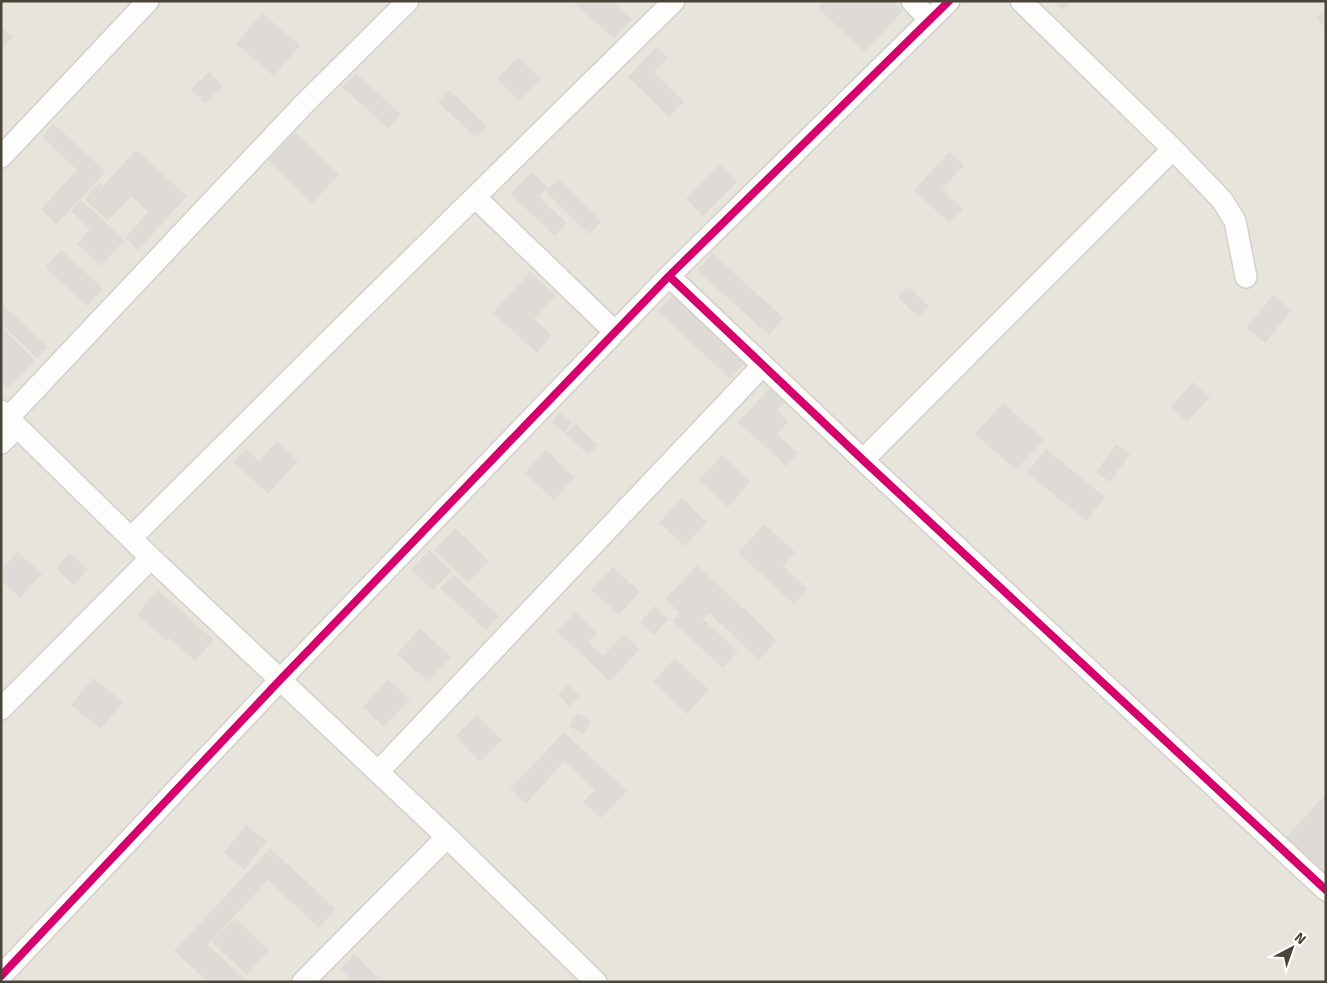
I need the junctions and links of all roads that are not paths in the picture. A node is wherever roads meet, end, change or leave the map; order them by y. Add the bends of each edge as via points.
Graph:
1 (148, 1) edge
2 (408, 1) edge
3 (674, 1) edge
4 (912, 1) edge
5 (949, 1) edge
6 (1021, 1) edge
7 (930, 20) junction
8 (1173, 148) junction
9 (1, 156) edge
10 (475, 198) junction
11 (669, 276) junction
12 (1246, 277) dead end
13 (615, 332) junction
14 (763, 365) junction
15 (9, 419) edge
16 (1, 443) edge
17 (863, 460) junction
18 (131, 538) junction
19 (151, 558) junction
20 (280, 680) junction
21 (1, 710) edge
22 (378, 772) junction
23 (447, 836) junction
24 (1326, 890) edge
25 (1, 976) edge
26 (303, 982) edge
27 (596, 982) edge

1 - 9 street
2 - 15 street via 304,104
3 - 10 street
4 - 7 street
5 - 7 street
6 - 8 street
7 - 11 street
8 - 12 street via 1222,200 1235,221
8 - 17 street
10 - 13 street
10 - 18 street
11 - 13 street
11 - 14 street
13 - 20 street
14 - 17 street
14 - 22 street
15 - 16 street
15 - 18 street
17 - 24 street
18 - 19 street
19 - 20 street
19 - 21 street
20 - 22 street
20 - 25 street
22 - 23 street
23 - 26 street
23 - 27 street

